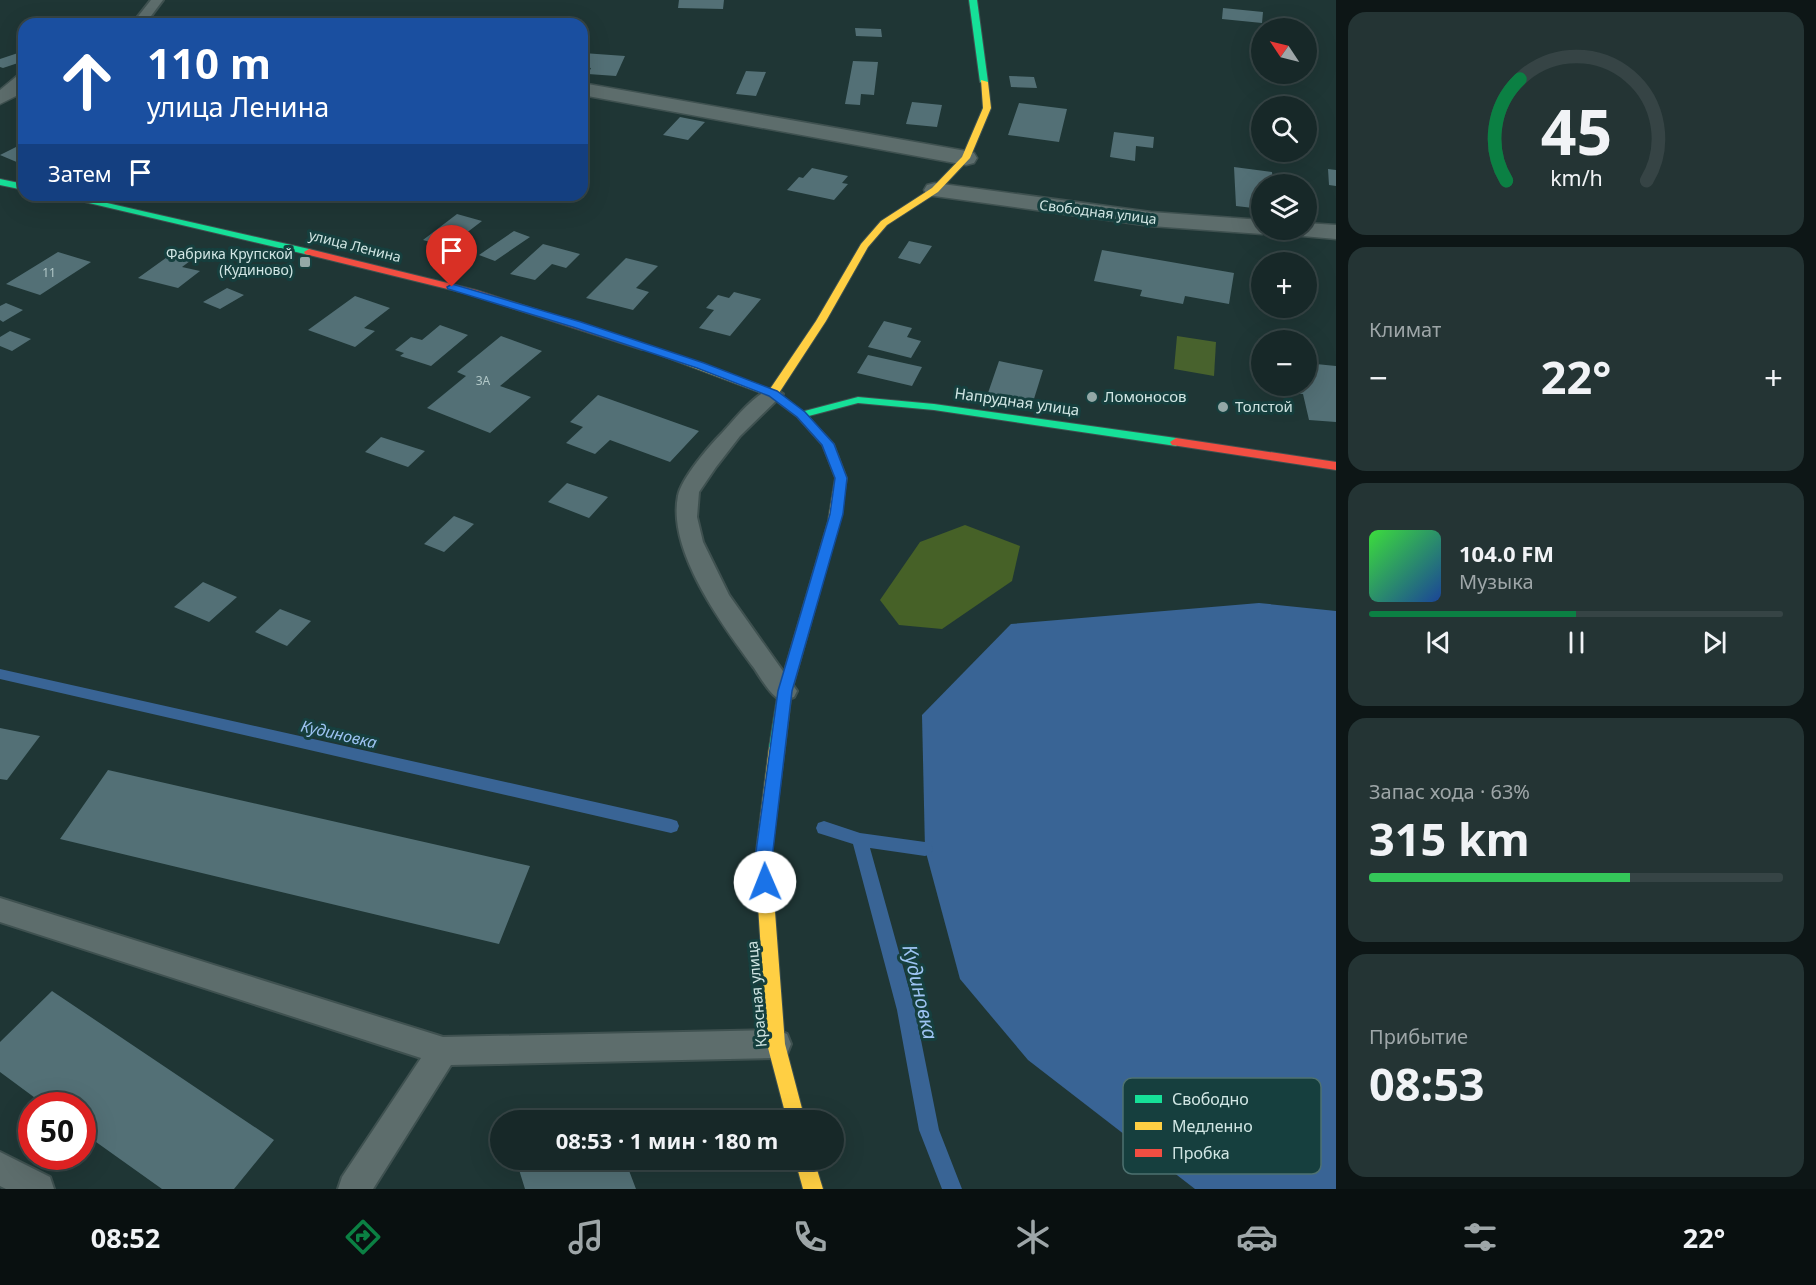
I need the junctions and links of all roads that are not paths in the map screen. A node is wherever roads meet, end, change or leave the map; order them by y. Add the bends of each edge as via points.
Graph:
1 (157, 0) edge
2 (973, 0) edge
3 (143, 18) edge
4 (18, 87) edge
5 (588, 90) edge
6 (0, 98) edge
7 (966, 158) junction
8 (0, 182) edge
9 (18, 186) edge
10 (935, 190) junction
11 (87, 201) edge
12 (1251, 226) edge
13 (1317, 231) edge
14 (1336, 232) edge
15 (773, 394) junction
16 (801, 415) junction
17 (1336, 466) edge
18 (785, 691) junction
19 (0, 910) edge
20 (776, 1044) junction
21 (443, 1051) junction
22 (793, 1110) edge
23 (0, 1168) edge
24 (808, 1170) edge
25 (38, 1189) edge
26 (354, 1189) edge
27 (813, 1189) edge

1 - 3 lane
2 - 7 main road via 987,108
4 - 6 street
5 - 7 street
7 - 10 main road
8 - 9 main road
10 - 12 street, Свободная улица via 1151,219
10 - 15 main road via 884,223 864,246
11 - 15 main road, улица Ленина via 472,292 700,366
13 - 14 street
15 - 16 main road, Красная улица
15 - 18 lane via 718,446 688,494 687,521 708,579 753,652
16 - 17 main road, Напрудная улица via 858,400 934,406
16 - 18 main road, Красная улица via 828,444 841,478 836,514
18 - 20 main road, Красная улица via 763,859
19 - 21 lane
20 - 21 lane
20 - 22 main road, Красная улица
21 - 26 lane
23 - 25 lane
24 - 27 main road

